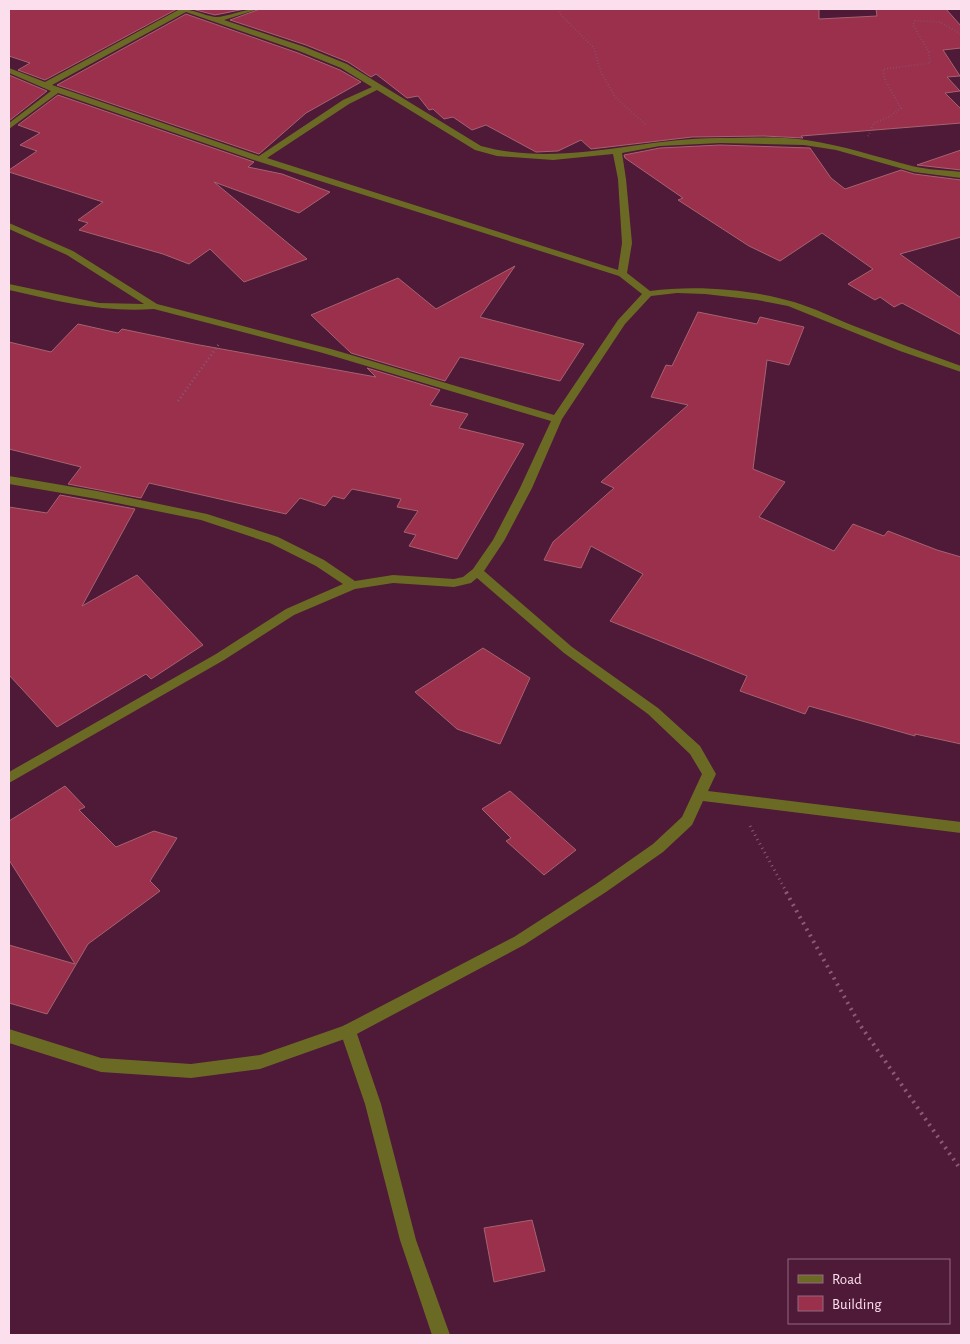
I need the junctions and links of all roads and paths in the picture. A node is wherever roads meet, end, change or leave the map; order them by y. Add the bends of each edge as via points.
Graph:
1 (254, 9) edge
2 (558, 9) edge
3 (218, 19) junction
4 (961, 34) edge
5 (9, 70) edge
6 (46, 85) junction
7 (376, 88) junction
8 (57, 90) junction
9 (9, 127) edge
10 (660, 143) junction
11 (617, 151) junction
12 (260, 158) junction
13 (876, 159) junction
14 (961, 175) edge
15 (9, 226) edge
16 (622, 274) junction
17 (9, 287) edge
18 (648, 294) junction
19 (154, 306) junction
20 (231, 327) junction
21 (961, 369) edge
22 (178, 401) dead end
23 (557, 419) junction
24 (9, 480) edge
25 (478, 572) junction
26 (353, 585) junction
27 (9, 778) edge
28 (700, 796) junction
29 (735, 799) junction
30 (961, 828) edge
31 (348, 1030) junction
32 (9, 1036) edge
33 (961, 1170) edge
34 (440, 1335) edge

1 - 3 street
2 - 10 path via 594,48 615,97 641,119
3 - 6 street via 185,9
3 - 7 street via 344,66
4 - 13 path via 946,23 915,21 913,25 929,52 930,63 883,70 886,83 901,108 874,123 869,131 867,141
5 - 6 street
6 - 8 street
7 - 11 street via 487,151 553,157
7 - 12 street via 346,102
8 - 9 street
8 - 12 street
10 - 11 street
10 - 13 street via 720,140 804,142
11 - 16 street via 627,243
12 - 16 street
13 - 14 street via 914,170
15 - 19 street via 70,253
16 - 18 street
17 - 19 street via 104,306
18 - 21 street via 705,291 783,302
18 - 23 street via 621,322
19 - 20 street
20 - 22 path
20 - 23 street via 328,351
23 - 25 street via 526,488
24 - 26 street via 202,517 274,540 320,563
25 - 26 street via 467,580 454,583 393,579
25 - 28 street via 568,650 653,711 695,750 709,774
26 - 27 street via 290,612
28 - 29 street
28 - 31 street via 687,821 658,848 601,888 519,941
29 - 30 street
29 - 33 path via 860,1025
31 - 32 street via 260,1062 191,1071 101,1065
31 - 34 street via 373,1104 408,1240

